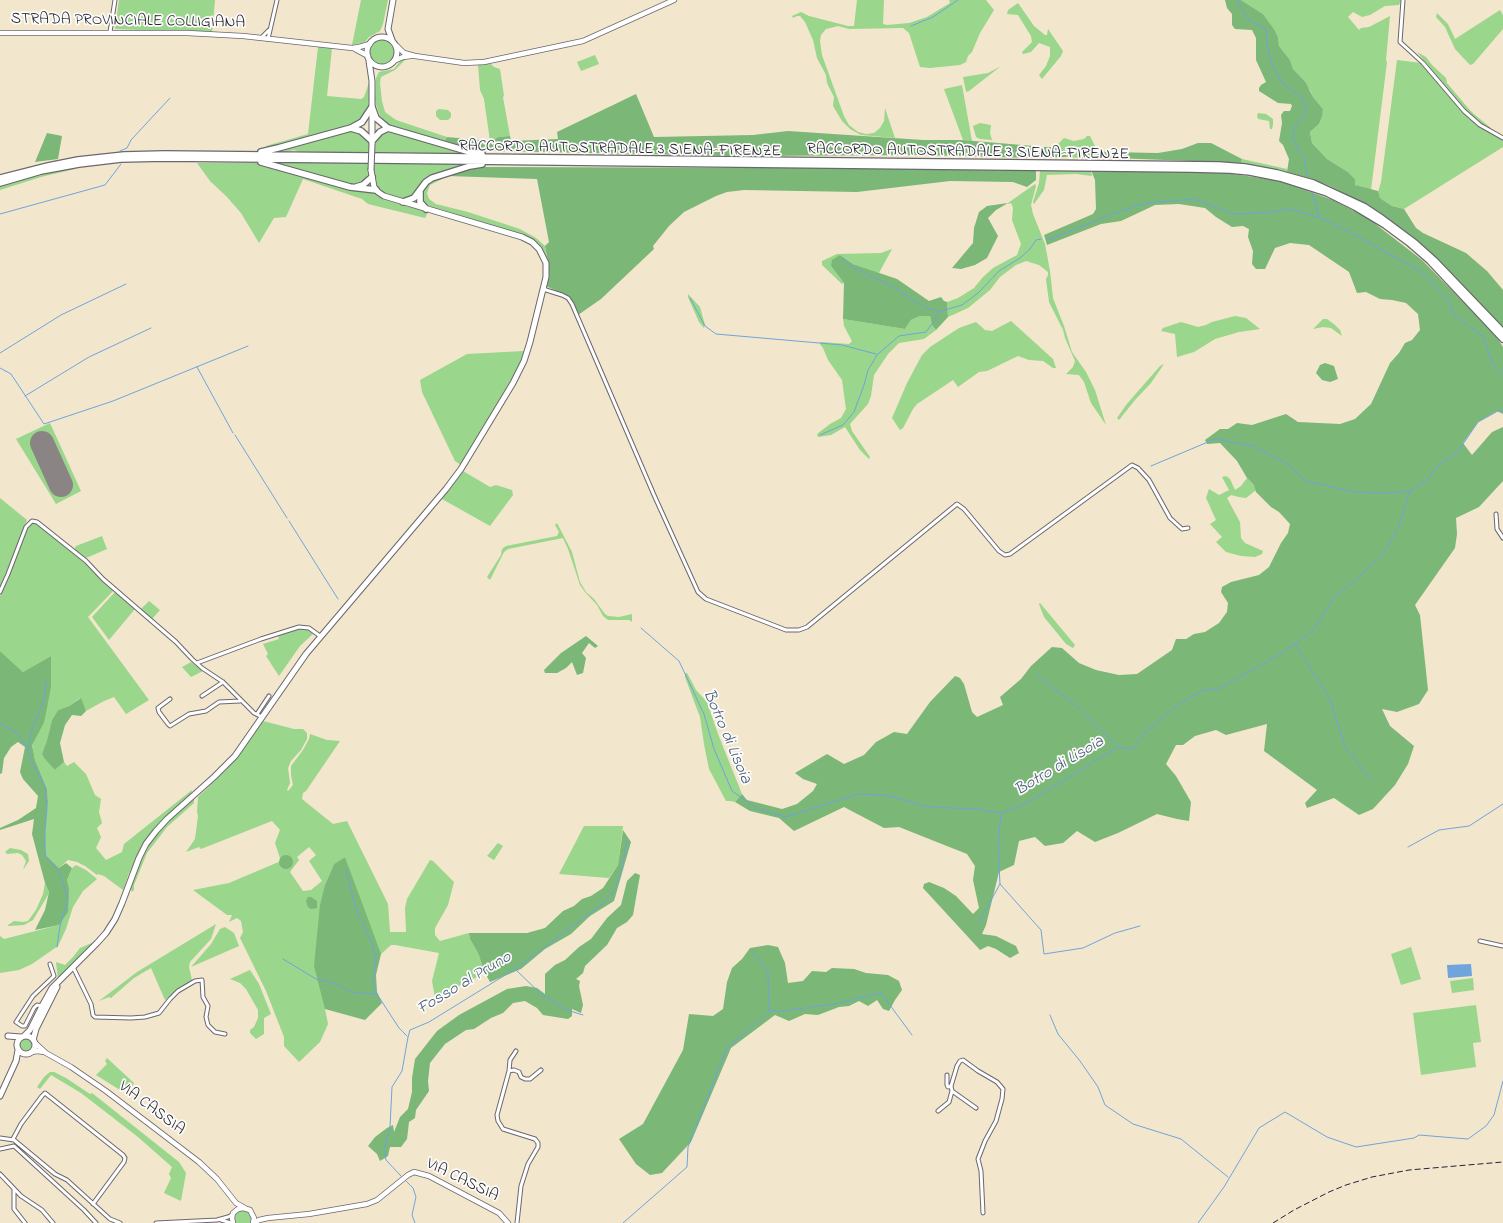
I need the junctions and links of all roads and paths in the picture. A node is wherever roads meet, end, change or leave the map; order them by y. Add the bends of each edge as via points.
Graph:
1 (115, 0) edge
2 (277, 0) edge
3 (393, 0) edge
4 (674, 0) edge
5 (1404, 0) edge
6 (388, 22) junction
7 (270, 28) junction
8 (110, 32) junction
9 (0, 33) edge
10 (379, 37) junction
11 (261, 38) junction
12 (268, 39) junction
13 (392, 40) junction
14 (370, 44) junction
15 (397, 46) junction
16 (352, 48) junction
17 (415, 56) junction
18 (368, 58) junction
19 (396, 60) junction
20 (380, 68) junction
21 (372, 81) junction
22 (372, 107) junction
23 (351, 128) junction
24 (388, 128) junction
25 (1503, 138) edge
26 (372, 142) junction
27 (201, 154) junction
28 (142, 156) junction
29 (191, 158) junction
30 (375, 158) dead end
31 (96, 160) junction
32 (543, 160) junction
33 (372, 177) junction
34 (0, 178) edge
35 (0, 183) edge
36 (353, 188) junction
37 (376, 190) junction
38 (420, 190) junction
39 (403, 202) junction
40 (426, 209) junction
41 (543, 289) junction
42 (1502, 337) edge
43 (1496, 514) dead end
44 (1188, 528) dead end
45 (1503, 538) edge
46 (0, 592) edge
47 (320, 636) junction
48 (196, 663) junction
49 (223, 682) junction
50 (202, 696) dead end
51 (269, 696) dead end
52 (170, 699) dead end
53 (240, 701) junction
54 (257, 714) junction
55 (262, 717) junction
56 (1480, 941) dead end
57 (1503, 946) edge
58 (50, 964) dead end
59 (73, 968) junction
60 (66, 974) junction
61 (42, 1006) junction
62 (40, 1014) junction
63 (30, 1016) junction
64 (224, 1034) dead end
65 (22, 1037) junction
66 (34, 1041) junction
67 (17, 1048) junction
68 (516, 1051) dead end
69 (32, 1052) junction
70 (46, 1053) junction
71 (26, 1055) junction
72 (14, 1065) junction
73 (541, 1070) dead end
74 (509, 1071) junction
75 (947, 1075) dead end
76 (951, 1086) junction
77 (952, 1091) junction
78 (0, 1096) edge
79 (976, 1108) dead end
80 (938, 1111) dead end
81 (0, 1138) edge
82 (13, 1139) junction
83 (0, 1149) edge
84 (0, 1174) edge
85 (14, 1189) junction
86 (231, 1196) junction
87 (94, 1204) junction
88 (246, 1208) junction
89 (251, 1212) junction
90 (234, 1213) junction
91 (983, 1213) dead end
92 (268, 1218) junction
93 (217, 1220) junction
94 (112, 1222) edge
95 (25, 1223) edge
96 (53, 1223) edge
97 (96, 1223) edge
98 (120, 1223) edge
99 (156, 1223) edge
100 (232, 1223) edge
101 (253, 1223) edge
102 (508, 1223) edge
103 (517, 1223) edge

1 - 8 street
2 - 7 street
3 - 6 main road
4 - 17 main road via 596,36 569,44 477,63
5 - 25 street via 1400,42 1423,63 1464,111 1480,125
6 - 10 main road
6 - 13 main road
7 - 11 street
7 - 12 street
8 - 9 main road, STRADA PROVINCIALE COLLIGIANA
8 - 11 main road, STRADA PROVINCIALE COLLIGIANA via 188,33
10 - 13 main road
10 - 14 main road
11 - 12 main road, STRADA PROVINCIALE COLLIGIANA
12 - 16 main road, STRADA PROVINCIALE COLLIGIANA
13 - 15 main road
14 - 16 main road, STRADA PROVINCIALE COLLIGIANA
14 - 18 main road via 367,50
15 - 17 main road via 404,53
15 - 19 main road
16 - 18 main road, STRADA PROVINCIALE COLLIGIANA via 361,51
17 - 19 main road via 405,56
18 - 20 main road
18 - 21 main road
19 - 20 main road via 388,67
20 - 21 main road
21 - 22 main road
22 - 23 highway via 363,120
22 - 24 highway via 378,120
22 - 26 main road
23 - 26 highway via 361,131
23 - 27 highway via 266,151 208,151
24 - 26 highway via 380,132
24 - 32 highway via 473,153 526,155
26 - 33 main road, bridge
27 - 28 highway
27 - 29 highway via 368,158
28 - 29 highway
28 - 31 highway
29 - 36 highway via 264,162
30 - 32 highway, RACCORDO AUTOSTRADALE 3 SIENA-FIRENZE
31 - 34 highway via 48,166
31 - 35 highway via 40,171
32 - 38 highway via 530,164 470,166 432,178
32 - 42 highway, RACCORDO AUTOSTRADALE 3 SIENA-FIRENZE via 1217,169 1266,175 1327,193 1385,225 1430,261
33 - 36 highway via 363,185
33 - 37 main road
36 - 37 highway
37 - 39 main road via 386,197
38 - 39 highway via 414,198
38 - 40 highway via 420,202
39 - 40 main road
40 - 41 main road via 532,242 546,263
41 - 44 street via 568,298 572,304 698,592 706,599 786,630 799,630 807,626 957,504 999,551 1005,555 1010,554 1132,465 1149,480 1170,518 1182,529
41 - 47 main road via 530,342 520,369 460,469 434,504
43 - 45 street via 1497,530
46 - 48 street via 26,528 32,521 37,522 86,562
47 - 48 street via 309,628 299,627
47 - 55 main road
48 - 49 street
49 - 50 street
49 - 53 street
51 - 54 street
52 - 53 street via 158,708 170,726 189,714 206,711 219,702
53 - 54 street
54 - 55 street
55 - 59 main road via 225,766 156,830 139,858 115,919
56 - 57 street
58 - 63 street via 54,976 33,996 16,1022 25,1026
59 - 60 main road
59 - 64 street via 95,1017 138,1017 159,1013 178,991 195,981 202,980 203,997 208,1006 208,1025 215,1032
60 - 61 main road via 52,988
60 - 62 main road
61 - 62 main road
61 - 63 street via 37,1005
62 - 63 street via 33,1012
62 - 65 main road
62 - 66 main road
65 - 66 main road, VIA CASSIA via 29,1037
65 - 67 main road via 17,1042
65 - 67 main road via 8,1036
66 - 69 main road via 35,1048
66 - 70 main road, VIA CASSIA
67 - 71 main road via 21,1054
67 - 72 main road
68 - 74 street via 510,1060
69 - 70 main road, VIA CASSIA
69 - 71 main road
70 - 86 main road, VIA CASSIA via 93,1082 199,1162
71 - 72 main road
72 - 78 main road
73 - 74 street via 530,1079 521,1077 519,1072 514,1070
74 - 103 street via 497,1115 498,1121 503,1129 535,1139 538,1143 521,1186
75 - 76 street via 947,1085
76 - 77 street
76 - 91 street via 957,1066 963,1060 997,1082 1003,1089 996,1121 978,1159
77 - 79 street
77 - 80 street via 949,1102
81 - 82 street
82 - 87 street
82 - 87 street via 45,1093 123,1155 124,1162
83 - 97 street via 14,1146
84 - 85 street
85 - 95 street via 14,1209
85 - 96 street via 40,1209
86 - 88 main road, VIA CASSIA via 237,1204
86 - 90 main road, VIA CASSIA
87 - 94 street
88 - 89 main road, VIA CASSIA
88 - 90 main road, VIA CASSIA via 240,1208
89 - 92 main road, VIA CASSIA
89 - 101 main road, VIA CASSIA
90 - 93 street, VIA CASSIA
90 - 100 main road, VIA CASSIA
92 - 101 main road, VIA CASSIA
92 - 102 main road, VIA CASSIA via 367,1204 377,1200 414,1172 429,1176 499,1213
93 - 99 street, VIA CASSIA
93 - 100 street, VIA CASSIA
94 - 98 street

